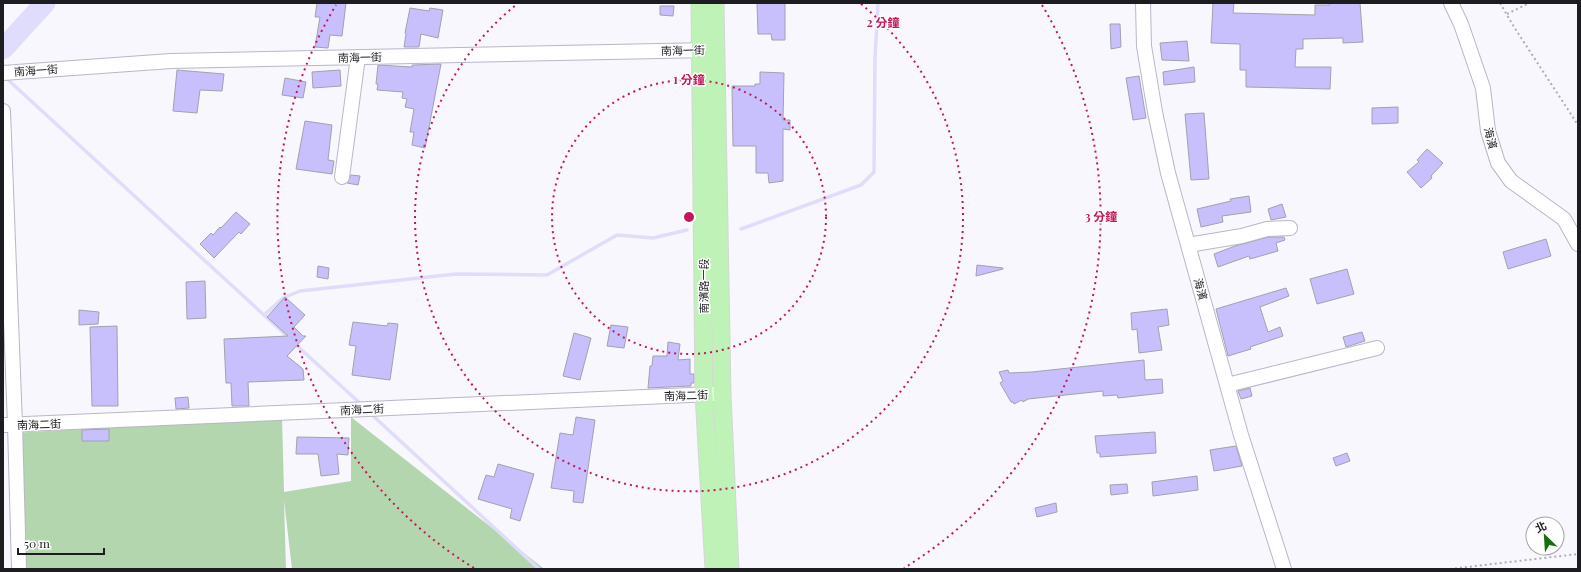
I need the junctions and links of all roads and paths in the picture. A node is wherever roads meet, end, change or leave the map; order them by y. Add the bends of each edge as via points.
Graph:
1 (700, 3) edge
2 (715, 3) edge
3 (1143, 3) edge
4 (1450, 3) edge
5 (1500, 3) edge
6 (1529, 3) edge
7 (1507, 14) junction
8 (709, 50) junction
9 (358, 57) junction
10 (3, 72) edge
11 (3, 112) edge
12 (1578, 125) edge
13 (342, 177) dead end
14 (1290, 228) dead end
15 (1578, 244) edge
16 (1188, 245) junction
17 (1377, 348) dead end
18 (1227, 385) junction
19 (704, 394) junction
20 (722, 394) junction
21 (9, 425) edge
22 (1578, 554) edge
23 (19, 569) edge
24 (714, 569) edge
25 (730, 569) edge
26 (1284, 569) edge
27 (1450, 569) edge

1 - 8 main road, 南濱路一段
2 - 8 main road, 南濱路一段
3 - 16 street, 海濱 via 1144,46 1155,112 1168,173
4 - 15 street, 海濱 via 1461,24 1483,88 1488,132 1498,163 1511,181 1564,219
5 - 7 path
6 - 7 path
7 - 12 path
8 - 9 street, 南海一街
8 - 19 main road, 南濱路一段
8 - 20 main road, 南濱路一段
9 - 10 street, 南海一街 via 171,61
9 - 13 street
11 - 21 street
14 - 16 street via 1267,229
16 - 18 street, 海濱
17 - 18 street
18 - 26 street, 海濱
19 - 20 street, 南海二街
19 - 21 street, 南海二街
19 - 24 main road, 南濱路一段
20 - 25 main road, 南濱路一段
21 - 23 street
22 - 27 path

